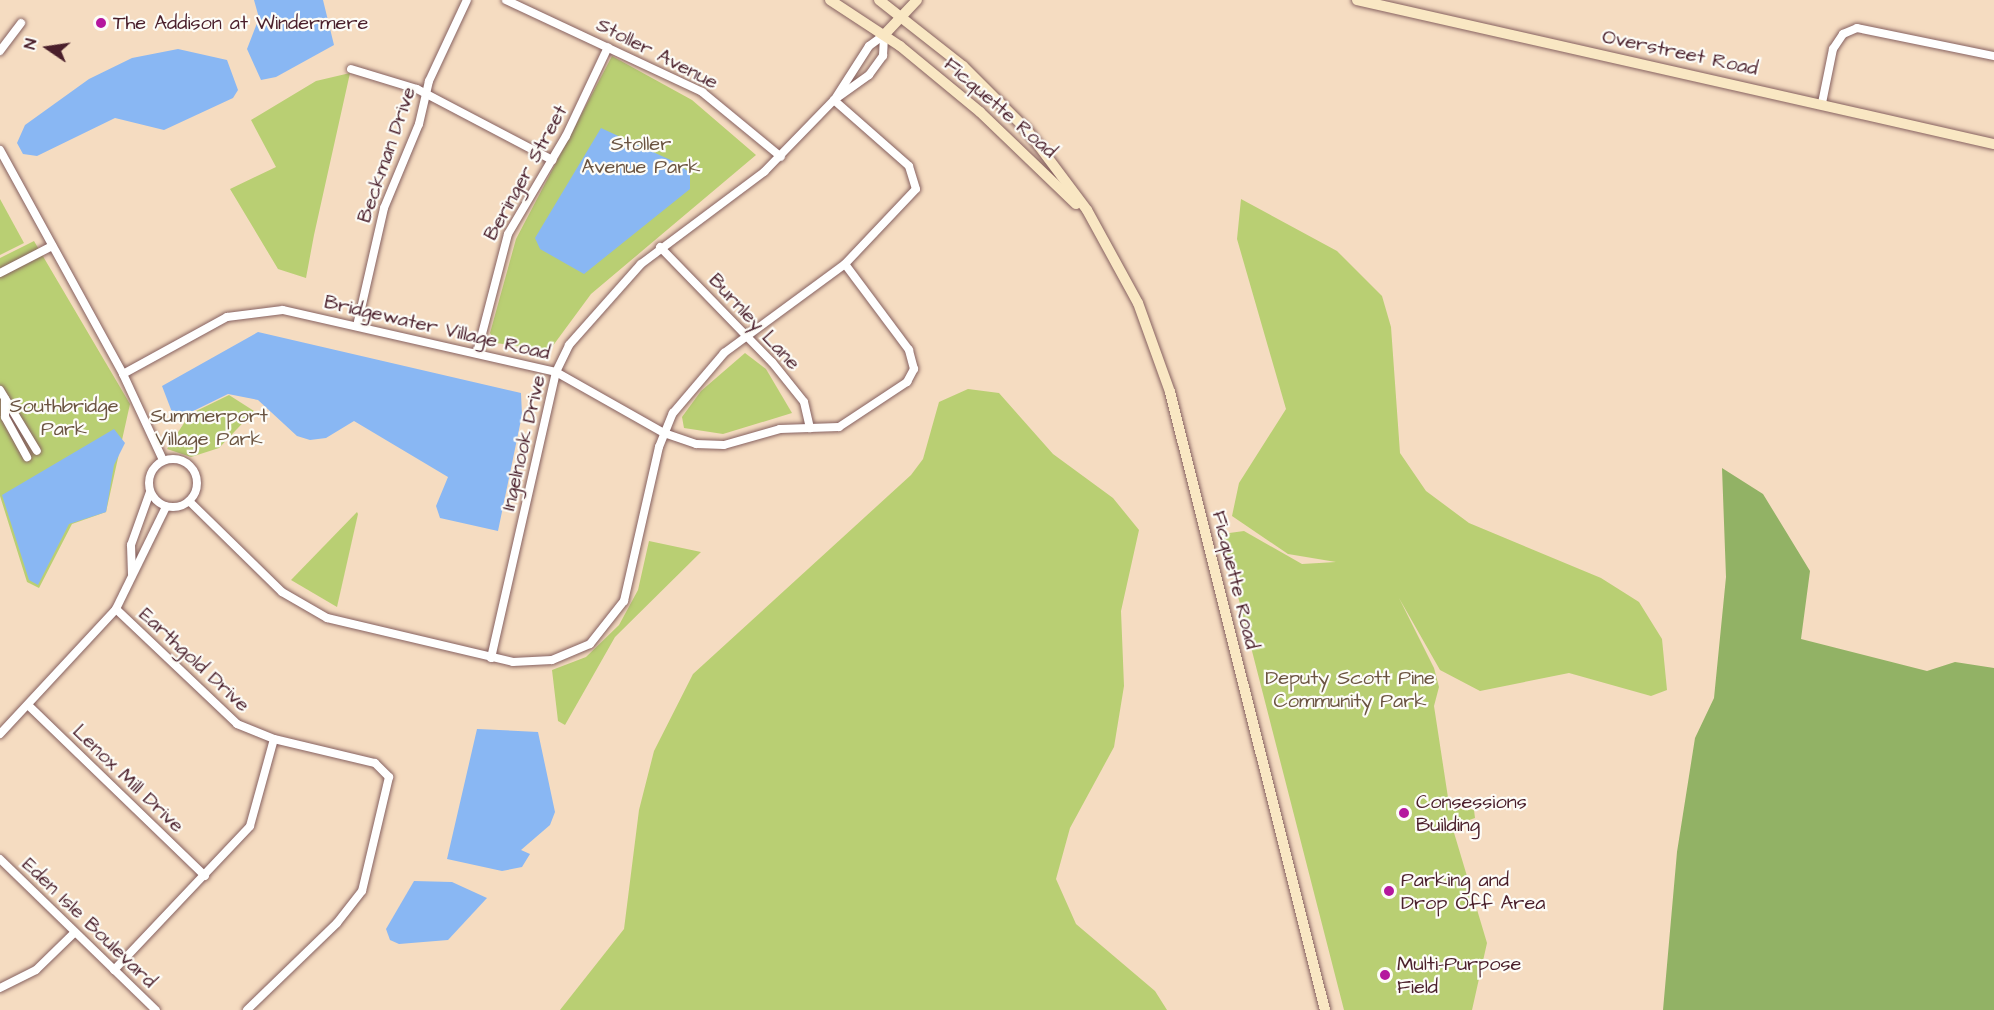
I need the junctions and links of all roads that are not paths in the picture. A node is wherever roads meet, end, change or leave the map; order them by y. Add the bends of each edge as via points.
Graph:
1 (467, 0) edge
2 (506, 0) edge
3 (830, 0) edge
4 (879, 0) edge
5 (917, 0) edge
6 (1357, 0) edge
7 (901, 16) junction
8 (21, 23) dead end
9 (884, 35) junction
10 (608, 47) junction
11 (0, 51) edge
12 (1994, 56) edge
13 (351, 69) dead end
14 (426, 95) junction
15 (834, 100) junction
16 (1822, 103) junction
17 (1994, 144) edge
18 (0, 150) edge
19 (781, 157) junction
20 (552, 160) junction
21 (52, 246) junction
22 (660, 247) junction
23 (845, 264) junction
24 (1121, 268) junction
25 (0, 273) edge
26 (357, 326) junction
27 (748, 336) junction
28 (477, 353) junction
29 (556, 372) junction
30 (123, 374) junction
31 (0, 390) edge
32 (2, 400) edge
33 (810, 428) junction
34 (664, 432) junction
35 (37, 451) dead end
36 (27, 457) dead end
37 (163, 460) junction
38 (150, 492) junction
39 (189, 501) junction
40 (166, 507) junction
41 (132, 575) junction
42 (116, 609) junction
43 (491, 658) junction
44 (28, 705) junction
45 (0, 734) edge
46 (274, 740) junction
47 (0, 860) edge
48 (205, 876) junction
49 (75, 932) junction
50 (114, 970) junction
51 (0, 988) edge
52 (156, 1010) edge
53 (247, 1010) edge
54 (1325, 1010) edge

1 - 14 street, Beckman Drive
2 - 10 street, Stoller Avenue
3 - 9 main road, Ficquette Road
4 - 7 main road, Ficquette Road
5 - 7 main road
6 - 16 main road, Overstreet Road
7 - 9 main road
7 - 24 main road, Ficquette Road via 1027,130 1069,183
8 - 11 street
9 - 15 street, Ingelnook Drive via 869,46
9 - 15 street, Ingelnook Drive via 883,56
9 - 24 main road, Ficquette Road via 1040,165 1081,209
10 - 19 street, Stoller Avenue via 702,92
10 - 20 street, Beringer Street
12 - 16 street via 1857,28 1843,34 1833,49
13 - 14 street via 370,71
14 - 20 street
14 - 26 street, Beckman Drive via 384,208
15 - 19 street, Ingelnook Drive
15 - 23 street via 909,166 917,180 911,196
16 - 17 main road, Overstreet Road
18 - 21 street
19 - 22 street, Ingelnook Drive
20 - 28 street, Beringer Street via 501,250
21 - 25 street
21 - 30 street
22 - 27 street, Burnley Lane
22 - 29 street, Ingelnook Drive via 603,303
23 - 27 street
23 - 33 street, Bridgewater Village Road via 909,350 915,369 907,382 853,422
24 - 54 main road, Ficquette Road via 1170,392
26 - 28 street, Bridgewater Village Road
26 - 30 street, Bridgewater Village Road via 283,310 242,311
27 - 33 street, Burnley Lane via 804,402
27 - 34 street via 704,375
28 - 29 street, Bridgewater Village Road
29 - 34 street, Bridgewater Village Road
29 - 43 street, Ingelnook Drive
30 - 37 street
31 - 32 street
32 - 35 street
32 - 36 street via 5,417
33 - 34 street, Bridgewater Village Road via 710,445
34 - 43 street via 629,586 613,620 590,644 567,656 530,664
37 - 38 street via 150,473
37 - 39 street via 182,460 194,470 197,486
38 - 40 street
38 - 41 street via 131,545
39 - 40 street
39 - 43 street via 301,605 357,628
40 - 41 street
41 - 42 street
42 - 44 street
42 - 46 street, Earthgold Drive via 225,715
44 - 45 street
44 - 48 street, Lenox Mill Drive
46 - 48 street via 250,826
46 - 53 street, Earthgold Drive via 375,763 386,770 389,784 362,891 337,923
47 - 49 street, Eden Isle Boulevard
48 - 50 street
49 - 50 street, Eden Isle Boulevard
49 - 51 street via 36,970
50 - 52 street, Eden Isle Boulevard

